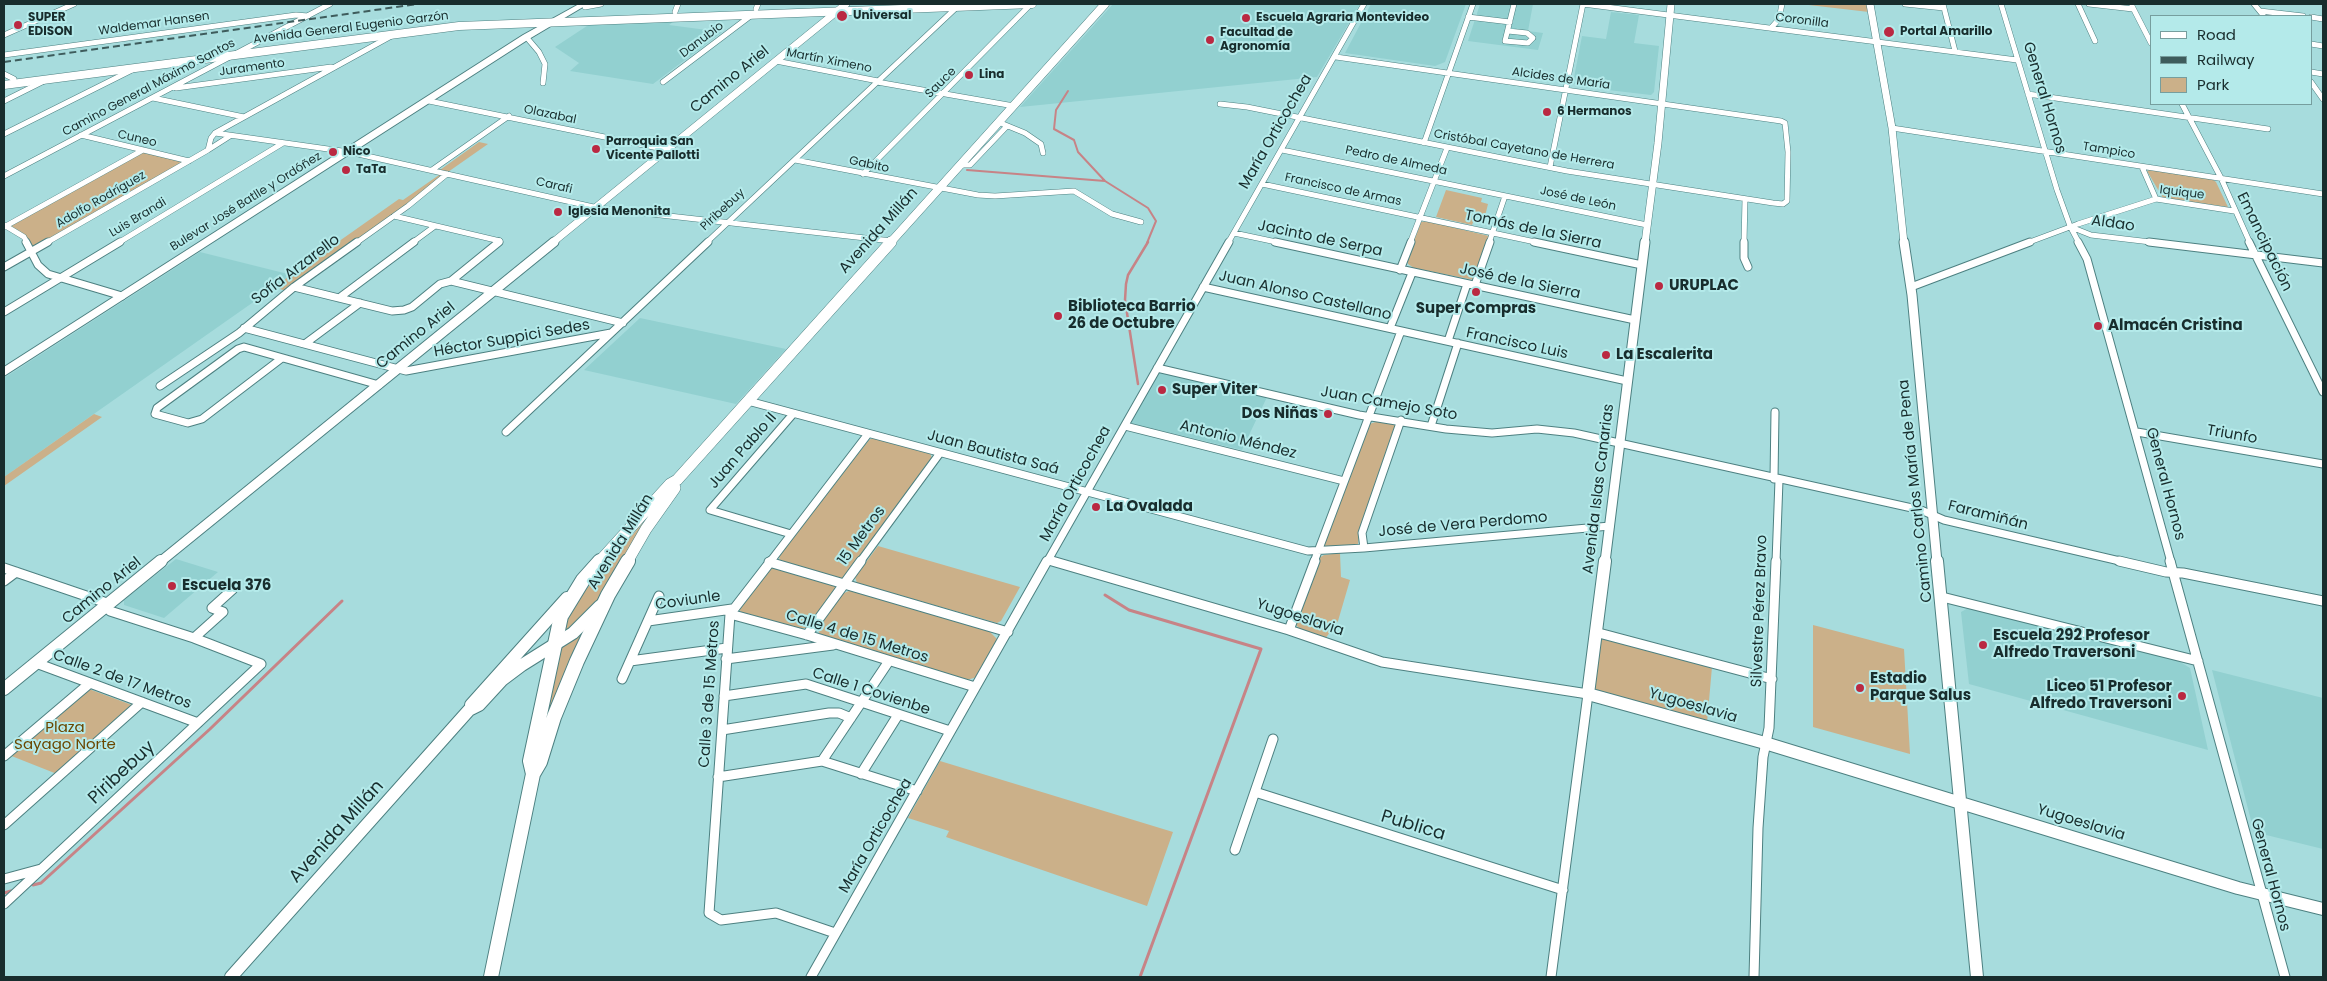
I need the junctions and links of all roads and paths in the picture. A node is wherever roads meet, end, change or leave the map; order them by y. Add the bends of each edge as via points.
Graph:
1 (74, 4) edge
2 (330, 4) edge
3 (601, 4) edge
4 (678, 4) edge
5 (915, 4) edge
6 (1032, 4) edge
7 (1105, 4) edge
8 (1364, 4) edge
9 (1473, 4) edge
10 (1514, 4) edge
11 (1583, 4) edge
12 (1671, 4) edge
13 (1782, 4) edge
14 (1870, 4) edge
15 (1905, 4) edge
16 (2001, 4) edge
17 (2078, 4) edge
18 (2089, 4) edge
19 (2254, 4) edge
20 (586, 5) edge
21 (957, 6) junction
22 (1944, 6) edge
23 (2132, 6) edge
24 (842, 7) edge
25 (756, 9) edge
26 (2260, 11) junction
27 (675, 12) junction
28 (1670, 14) junction
29 (2263, 15) edge
30 (2294, 15) edge
31 (308, 16) junction
32 (1468, 17) junction
33 (563, 18) junction
34 (534, 22) junction
35 (1510, 22) junction
36 (1772, 28) junction
37 (539, 30) junction
38 (1508, 31) junction
39 (394, 33) junction
40 (4, 35) edge
41 (528, 38) junction
42 (1878, 41) junction
43 (2095, 41) dead end
44 (2150, 41) edge
45 (246, 49) junction
46 (1955, 51) junction
47 (502, 54) junction
48 (4, 55) edge
49 (234, 55) junction
50 (1336, 57) junction
51 (2018, 60) junction
52 (776, 61) junction
53 (335, 67) junction
54 (136, 68) junction
55 (1449, 72) junction
56 (4, 74) edge
57 (14, 79) junction
58 (46, 79) junction
59 (4, 80) edge
60 (663, 82) dead end
61 (877, 82) junction
62 (543, 83) dead end
63 (2312, 84) edge
64 (4, 85) edge
65 (172, 88) junction
66 (1566, 90) junction
67 (944, 94) junction
68 (2028, 94) junction
69 (153, 98) junction
70 (2323, 100) edge
71 (4, 101) edge
72 (429, 101) junction
73 (1662, 103) junction
74 (1220, 104) dead end
75 (2183, 105) edge
76 (1014, 106) junction
77 (509, 116) junction
78 (244, 117) junction
79 (2189, 117) junction
80 (1300, 119) junction
81 (1783, 121) joint
82 (1003, 124) junction
83 (1892, 128) junction
84 (2268, 129) dead end
85 (215, 133) junction
86 (4, 134) edge
87 (81, 136) junction
88 (230, 136) junction
89 (284, 143) junction
90 (1424, 143) junction
91 (1447, 148) junction
92 (143, 150) junction
93 (208, 150) junction
94 (668, 150) junction
95 (1282, 150) junction
96 (2045, 151) junction
97 (349, 152) junction
98 (1043, 153) dead end
99 (795, 160) junction
100 (189, 161) junction
101 (1550, 167) junction
102 (2142, 167) junction
103 (432, 170) junction
104 (447, 174) junction
105 (863, 174) junction
106 (4, 176) edge
107 (2221, 178) junction
108 (1434, 181) junction
109 (1652, 183) junction
110 (1262, 184) junction
111 (939, 189) junction
112 (2323, 194) edge
113 (1505, 196) junction
114 (1745, 199) junction
115 (2156, 200) junction
116 (598, 208) junction
117 (2234, 212) junction
118 (394, 216) junction
119 (1420, 218) junction
120 (1140, 222) dead end
121 (728, 223) junction
122 (1647, 225) junction
123 (5, 226) edge
124 (435, 226) junction
125 (2070, 226) junction
126 (1234, 233) junction
127 (1493, 234) junction
128 (892, 242) junction
129 (32, 251) junction
130 (2256, 255) junction
131 (2323, 263) edge
132 (1642, 265) junction
133 (4, 267) edge
134 (1748, 267) dead end
135 (1400, 270) junction
136 (1412, 272) junction
137 (59, 278) junction
138 (451, 281) junction
139 (1467, 284) junction
140 (1475, 285) junction
141 (1203, 286) junction
142 (294, 287) junction
143 (1910, 287) junction
144 (494, 291) junction
145 (122, 296) junction
146 (338, 298) junction
147 (360, 303) junction
148 (4, 312) edge
149 (1635, 320) junction
150 (623, 323) junction
151 (244, 328) junction
152 (1390, 328) junction
153 (1401, 330) junction
154 (611, 333) junction
155 (1448, 341) junction
156 (306, 343) junction
157 (1458, 344) junction
158 (282, 358) junction
159 (1157, 368) junction
160 (398, 369) junction
161 (4, 372) edge
162 (1627, 381) junction
163 (379, 385) junction
164 (160, 386) dead end
165 (2323, 392) edge
166 (748, 401) junction
167 (1775, 412) dead end
168 (793, 414) junction
169 (1369, 416) junction
170 (1401, 420) junction
171 (1124, 426) junction
172 (1431, 426) junction
173 (506, 432) dead end
174 (2137, 432) junction
175 (868, 434) junction
176 (1619, 443) junction
177 (940, 453) junction
178 (2323, 464) edge
179 (1776, 479) junction
180 (677, 480) junction
181 (1344, 482) junction
182 (1088, 492) junction
183 (1934, 515) junction
184 (1610, 526) junction
185 (791, 534) junction
186 (1364, 548) junction
187 (1319, 551) junction
188 (1049, 560) junction
189 (769, 562) junction
190 (4, 568) edge
191 (16, 572) junction
192 (2174, 573) junction
193 (583, 580) junction
194 (4, 581) edge
195 (844, 584) junction
196 (233, 589) dead end
197 (608, 595) junction
198 (659, 596) dead end
199 (1942, 597) junction
200 (2323, 601) edge
201 (107, 606) junction
202 (731, 612) junction
203 (648, 621) junction
204 (1289, 630) junction
205 (1008, 632) junction
206 (1595, 632) junction
207 (807, 635) junction
208 (194, 638) junction
209 (836, 644) junction
210 (554, 646) junction
211 (726, 648) junction
212 (726, 659) junction
213 (2198, 660) junction
214 (630, 661) junction
215 (889, 661) junction
216 (36, 664) junction
217 (622, 679) dead end
218 (1772, 679) junction
219 (90, 682) junction
220 (975, 687) junction
221 (4, 690) edge
222 (1588, 694) junction
223 (724, 696) junction
224 (142, 702) junction
225 (861, 702) junction
226 (470, 710) junction
227 (898, 716) junction
228 (851, 718) junction
229 (198, 723) junction
230 (722, 730) junction
231 (950, 732) junction
232 (1273, 739) dead end
233 (1765, 743) junction
234 (4, 756) edge
235 (822, 761) junction
236 (533, 774) junction
237 (861, 774) junction
238 (718, 777) junction
239 (917, 791) junction
240 (1255, 792) junction
241 (1962, 803) junction
242 (4, 825) edge
243 (1235, 850) dead end
244 (43, 869) junction
245 (4, 879) edge
246 (1563, 890) junction
247 (2261, 893) junction
248 (4, 904) edge
249 (2323, 909) edge
250 (835, 933) junction
251 (230, 977) edge
252 (491, 977) edge
253 (810, 977) edge
254 (1551, 977) edge
255 (1754, 977) edge
256 (1977, 977) edge
257 (2284, 977) edge

1 - 40 street
2 - 31 street, Camino General Máximo Santos
3 - 20 street, Bulevar José Batlle y Ordóñez
4 - 27 street
5 - 24 main road, Avenida General Eugenio Garzón
6 - 21 main road, Avenida General Eugenio Garzón
6 - 67 street, Sauce
7 - 76 main road, Avenida Millán
8 - 50 street, María Orticochea
9 - 32 street
10 - 35 street
11 - 28 street, Coronilla
11 - 66 street
12 - 28 street, Avenida Islas Canarias
13 - 36 street via 1779,19
14 - 42 street, Camino Carlos María de Pena
15 - 22 street
16 - 51 street, General Hornos
17 - 43 street
18 - 23 street
19 - 26 street
20 - 33 main road, Bulevar José Batlle y Ordóñez
21 - 24 main road, Avenida General Eugenio Garzón
21 - 61 street, Piribebuy
22 - 46 street
23 - 44 street
24 - 25 main road, Avenida General Eugenio Garzón
24 - 52 street, Camino Ariel
25 - 27 main road, Avenida General Eugenio Garzón
25 - 33 main road, Avenida General Eugenio Garzón
25 - 60 street, Danubio
26 - 29 street
26 - 30 street
27 - 33 main road, Avenida General Eugenio Garzón
28 - 36 street, Coronilla
28 - 73 street, Avenida Islas Canarias
31 - 45 street, Camino General Máximo Santos
31 - 48 street, Waldemar Hansen via 296,15
32 - 35 street
32 - 55 street
33 - 34 main road, Avenida General Eugenio Garzón
33 - 37 main road, Bulevar José Batlle y Ordóñez
33 - 41 main road, Bulevar José Batlle y Ordóñez
33 - 45 main road, Avenida General Eugenio Garzón via 431,24
34 - 37 main road via 539,25
34 - 39 main road, Avenida General Eugenio Garzón
35 - 38 street
36 - 42 street, Coronilla
37 - 47 main road, Bulevar José Batlle y Ordóñez
38 - 38 street via 1505,41 1508,42 1528,43 1532,38 1526,33
39 - 49 main road, Avenida General Eugenio Garzón
39 - 53 street
41 - 47 main road, Bulevar José Batlle y Ordóñez
41 - 62 street via 545,64
42 - 46 street, Coronilla
42 - 83 street, Camino Carlos María de Pena
45 - 49 street, Camino General Máximo Santos
45 - 57 main road, Avenida General Eugenio Garzón
46 - 51 street, Coronilla
47 - 72 main road, Bulevar José Batlle y Ordóñez
49 - 54 main road, Avenida General Eugenio Garzón
49 - 65 street, Camino General Máximo Santos
50 - 55 street, Alcides de María
50 - 80 street, María Orticochea
51 - 68 street, General Hornos
52 - 61 street, Martín Ximeno
52 - 94 street, Camino Ariel
53 - 65 street, Juramento
53 - 78 street
54 - 58 main road, Avenida General Eugenio Garzón
54 - 86 street
55 - 66 street, Alcides de María
55 - 90 street
56 - 57 street
57 - 59 main road, Avenida General Eugenio Garzón
58 - 64 main road, Avenida General Eugenio Garzón
58 - 71 street
61 - 67 street, Martín Ximeno
61 - 99 street, Piribebuy
63 - 70 street
65 - 69 street, Camino General Máximo Santos
66 - 73 street, Alcides de María
66 - 101 street
67 - 76 street, Martín Ximeno
67 - 105 street, Sauce
68 - 79 street
68 - 96 street, General Hornos
69 - 78 street
69 - 87 street, Camino General Máximo Santos
72 - 77 street, Olazabal
72 - 97 main road, Bulevar José Batlle y Ordóñez
73 - 81 street, Alcides de María
73 - 109 street, Avenida Islas Canarias
74 - 80 street, Cristóbal Cayetano de Herrera
75 - 79 street, Emancipación
76 - 82 main road, Avenida Millán
77 - 94 street, Olazabal
77 - 103 street
78 - 85 street
79 - 84 street
79 - 107 street, Emancipación
80 - 90 street, Cristóbal Cayetano de Herrera
80 - 95 street, María Orticochea
81 - 114 street, Cristóbal Cayetano de Herrera via 1788,152 1787,201 1779,204
82 - 98 street via 1041,144
82 - 111 main road, Avenida Millán
83 - 96 street, Tampico
83 - 143 street, Camino Carlos María de Pena
85 - 88 street, Carafi
85 - 93 street
87 - 92 street, Cuneo
87 - 106 street, Camino General Máximo Santos
88 - 89 street, Carafi
88 - 93 street, Adolfo Rodríguez
89 - 97 street, Carafi
89 - 137 street, Luis Brandi
90 - 91 street, Cristóbal Cayetano de Herrera
91 - 101 street, Cristóbal Cayetano de Herrera
91 - 108 street
92 - 100 street, Cuneo
92 - 123 street
93 - 100 street, Adolfo Rodríguez
94 - 116 street, Camino Ariel
95 - 108 street, Pedro de Almeda
95 - 110 street, María Orticochea
96 - 102 street, Tampico
96 - 125 street, General Hornos
97 - 103 street, Carafi
97 - 145 main road, Bulevar José Batlle y Ordóñez
99 - 105 street, Gabito
99 - 121 street, Piribebuy
100 - 129 street, Adolfo Rodríguez
101 - 109 street, Cristóbal Cayetano de Herrera
102 - 107 street, Tampico
102 - 115 street
103 - 104 street, Carafi
104 - 116 street, Carafi
104 - 118 street, Sofía Arzarello
105 - 111 street, Gabito
107 - 112 street, Tampico
107 - 117 street, Emancipación
108 - 113 street, Pedro de Almeda
108 - 119 street
109 - 114 street, Cristóbal Cayetano de Herrera
109 - 122 street, Avenida Islas Canarias
110 - 119 street, Francisco de Armas
110 - 126 street, María Orticochea
111 - 120 street, Gabito via 995,196 1074,191 1112,214
111 - 128 main road, Avenida Millán
113 - 122 street, José de León
113 - 127 street
114 - 134 street via 1744,258
115 - 117 street, Iquique
115 - 125 street, Iquique
116 - 121 street, Carafi
116 - 144 street, Camino Ariel
117 - 130 street, Emancipación
118 - 124 street
118 - 142 street, Sofía Arzarello
119 - 127 street, Tomás de la Sierra
119 - 135 street
121 - 128 street, Carafi
121 - 150 street, Piribebuy
122 - 132 street, Avenida Islas Canarias
123 - 129 street via 24,237
124 - 138 street via 500,242
124 - 146 street
125 - 130 street, Aldao via 2092,235
125 - 143 street, Aldao
125 - 174 street, General Hornos via 2087,259
126 - 135 street, Jacinto de Serpa
126 - 141 street, María Orticochea
127 - 132 street, Tomás de la Sierra
127 - 140 street
128 - 166 main road, Avenida Millán
129 - 133 street, Adolfo Rodríguez
129 - 137 street via 44,270
130 - 131 street, Aldao
130 - 165 street, Emancipación
132 - 149 street, Avenida Islas Canarias
135 - 136 street, José de la Sierra
136 - 139 street, José de la Sierra
136 - 152 street
137 - 145 street
137 - 148 street, Luis Brandi
138 - 144 street
138 - 147 street via 440,284 412,307 402,310 392,311
139 - 140 street, José de la Sierra
139 - 155 street
140 - 149 street, José de la Sierra
141 - 152 street, Juan Alonso Castellano
141 - 159 street, María Orticochea
142 - 146 street
142 - 151 street, Sofía Arzarello
143 - 183 street, Camino Carlos María de Pena
144 - 150 street
144 - 160 street, Camino Ariel
145 - 161 main road, Bulevar José Batlle y Ordóñez
146 - 147 street
147 - 156 street
149 - 162 street, Avenida Islas Canarias
150 - 154 street, Piribebuy
151 - 156 street, Héctor Suppici Sedes
151 - 164 street, Sofía Arzarello
152 - 153 street, Juan Alonso Castellano
153 - 155 street, Francisco Luis
153 - 169 street
154 - 160 street, Héctor Suppici Sedes via 406,371
154 - 173 street, Piribebuy
155 - 157 street, Francisco Luis
156 - 160 street, Héctor Suppici Sedes
157 - 162 street, Francisco Luis
157 - 172 street
158 - 158 street via 244,347 238,349 158,408 155,414 188,423 202,419
158 - 163 street
159 - 169 street, Juan Camejo Soto
159 - 171 street, María Orticochea
160 - 163 street, Camino Ariel
162 - 176 street, Avenida Islas Canarias
163 - 201 street, Camino Ariel
166 - 168 street, Juan Bautista Saá
166 - 180 main road, Avenida Millán
167 - 179 street, Silvestre Pérez Bravo
168 - 175 street, Juan Bautista Saá
168 - 185 street, Juan Pablo II via 710,510
169 - 170 street, Juan Camejo Soto
169 - 181 street
170 - 172 street, Juan Camejo Soto
170 - 186 street via 1362,533
171 - 181 street, Antonio Méndez
171 - 182 street, María Orticochea
172 - 176 street, Juan Camejo Soto via 1484,432 1550,430
174 - 178 street, Triunfo
174 - 192 street, General Hornos
175 - 177 street, Juan Bautista Saá
175 - 185 street, Calle 3 de 15 Metros
176 - 179 street, Faramiñán
176 - 184 street, Avenida Islas Canarias
177 - 182 street, Juan Bautista Saá
177 - 195 street, 15 Metros
179 - 183 street, Faramiñán
179 - 218 street, Silvestre Pérez Bravo
180 - 193 main road, Avenida Millán
180 - 197 main road, Avenida Millán
181 - 187 street
182 - 187 street, Juan Bautista Saá via 1298,549
182 - 188 street, María Orticochea
183 - 192 street, Faramiñán via 1944,520
183 - 199 street, Camino Carlos María de Pena
184 - 186 street, José de Vera Perdomo
184 - 206 street, Avenida Islas Canarias
185 - 189 street, Calle 3 de 15 Metros
186 - 187 street, José de Vera Perdomo
187 - 204 street
188 - 204 street, Yugoeslavia
188 - 205 street, María Orticochea
189 - 195 street
189 - 202 street, Calle 3 de 15 Metros
190 - 191 street
191 - 194 street
191 - 201 street via 104,602
192 - 200 street, Faramiñán
192 - 213 street, General Hornos
193 - 210 main road via 562,616
193 - 226 street, Avenida Millán via 472,702
195 - 205 street
195 - 207 street, 15 Metros
196 - 208 street via 212,608 224,612
197 - 210 street, Avenida Millán via 573,633
197 - 236 main road via 577,661
198 - 203 street
199 - 213 street
199 - 241 street, Camino Carlos María de Pena
201 - 208 street via 110,611
201 - 216 street, Camino Ariel
202 - 203 street, Coviunle
202 - 207 street, Calle 4 de 15 Metros
202 - 211 street, Calle 3 de 15 Metros
203 - 214 street
204 - 222 street, Yugoeslavia via 1382,662
205 - 220 street, María Orticochea
206 - 218 street
206 - 222 street, Avenida Islas Canarias
207 - 209 street, Calle 4 de 15 Metros
208 - 229 street, Piribebuy via 261,664
209 - 212 street
209 - 215 street, Calle 4 de 15 Metros
210 - 226 street, Avenida Millán via 502,680
210 - 236 main road via 530,761
211 - 212 street, Calle 3 de 15 Metros
211 - 214 street
212 - 223 street, Calle 3 de 15 Metros
213 - 247 street, General Hornos
214 - 217 street
215 - 220 street, Calle 4 de 15 Metros
215 - 225 street
216 - 219 street, Calle 2 de 17 Metros
216 - 221 street, Camino Ariel
218 - 233 street, Silvestre Pérez Bravo via 1770,728
219 - 224 street, Calle 2 de 17 Metros
219 - 234 street
220 - 231 street, María Orticochea
222 - 233 street, Yugoeslavia
222 - 246 street, Avenida Islas Canarias
223 - 225 street, Calle 1 Covienbe via 806,684
223 - 230 street, Calle 3 de 15 Metros
224 - 229 street, Calle 2 de 17 Metros
224 - 242 street
225 - 227 street, Calle 1 Covienbe
225 - 228 street
226 - 251 street, Avenida Millán
227 - 231 street, Calle 1 Covienbe
227 - 237 street
228 - 230 street via 834,712
228 - 235 street
229 - 244 street, Piribebuy
230 - 238 street, Calle 3 de 15 Metros
231 - 239 street, María Orticochea
232 - 240 street
233 - 241 street, Yugoeslavia
233 - 255 street, Silvestre Pérez Bravo via 1758,828
235 - 237 street
235 - 238 street
236 - 252 main road
237 - 239 street
238 - 250 street, Calle 3 de 15 Metros via 709,913 721,920 776,913
239 - 250 street, María Orticochea
240 - 243 street
240 - 246 street, Publica
241 - 247 street, Yugoeslavia
241 - 256 street, Camino Carlos María de Pena
244 - 245 street
244 - 248 street, Piribebuy
246 - 254 street, Avenida Islas Canarias
247 - 249 street, Yugoeslavia
247 - 257 street, General Hornos
250 - 253 street, María Orticochea

